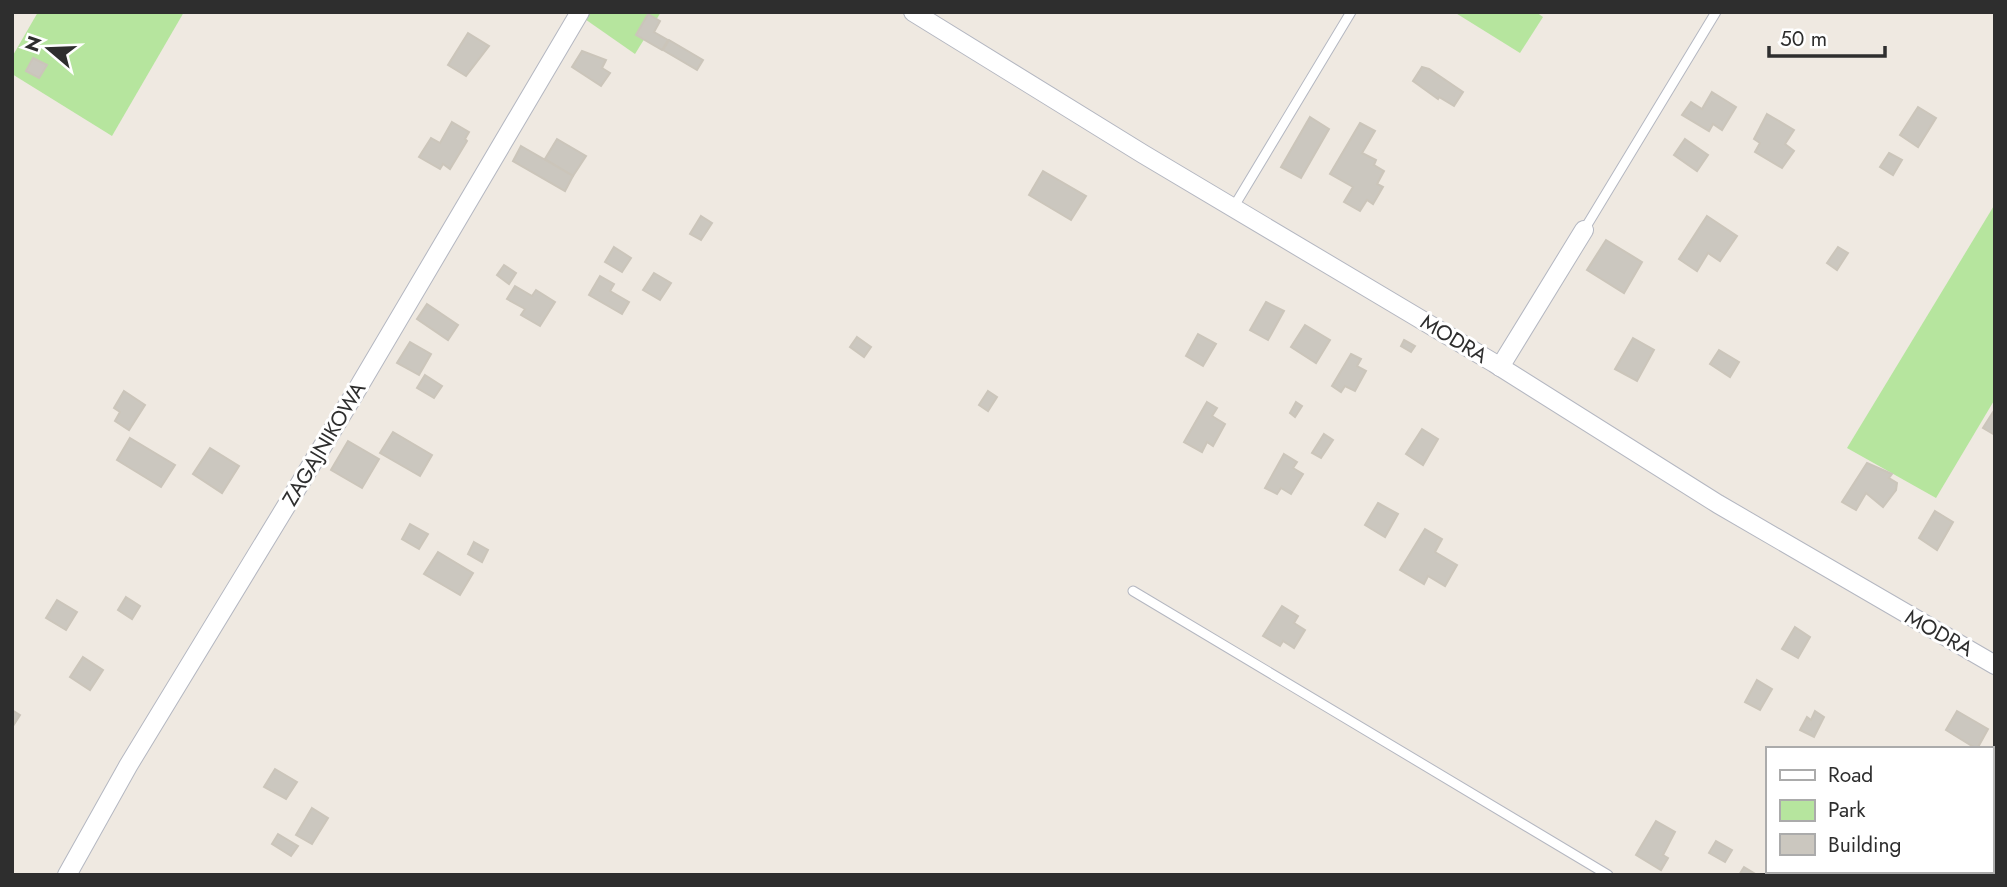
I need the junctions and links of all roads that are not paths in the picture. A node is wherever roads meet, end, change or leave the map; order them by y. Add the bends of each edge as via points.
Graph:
1 (580, 12) edge
2 (914, 12) edge
3 (1351, 12) edge
4 (1716, 12) edge
5 (1233, 208) junction
6 (1584, 230) joint
7 (1500, 367) junction
8 (1133, 591) dead end
9 (1995, 665) edge
10 (67, 875) edge
11 (1608, 875) edge

1 - 10 street, ZAGAJNIKOWA
2 - 5 street, MODRA
3 - 5 lane
4 - 6 lane
5 - 7 street, MODRA
6 - 7 street
7 - 9 street, MODRA via 1718,503
8 - 11 lane

